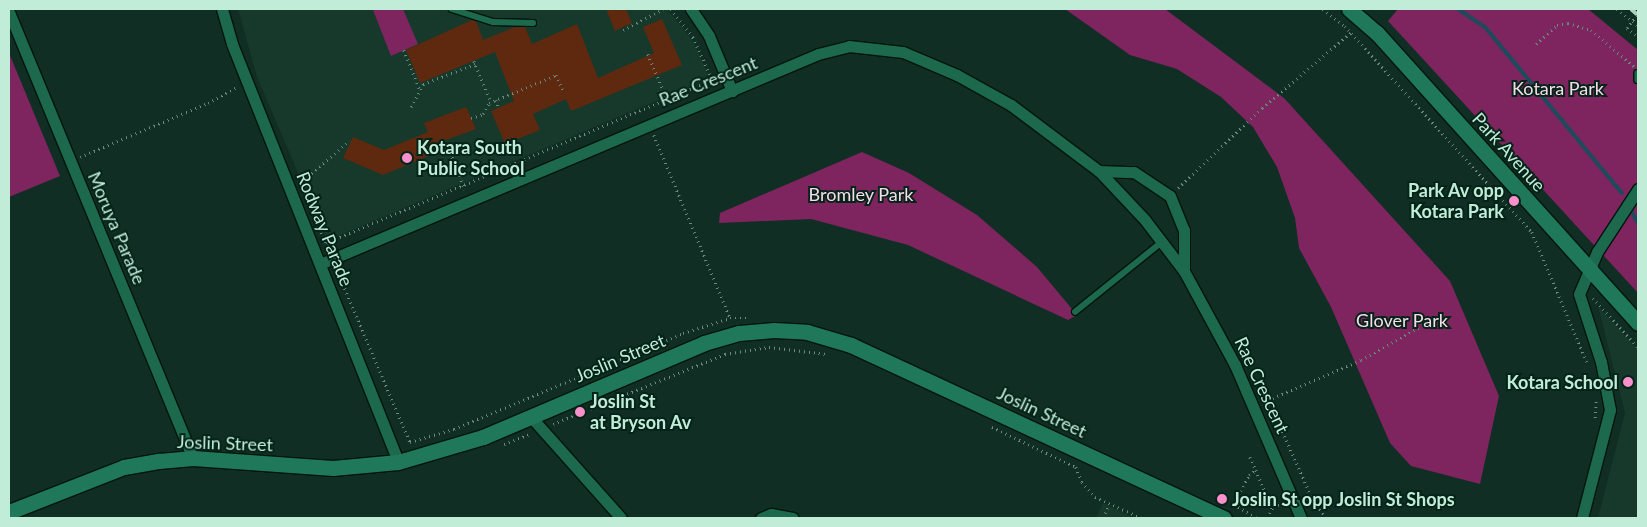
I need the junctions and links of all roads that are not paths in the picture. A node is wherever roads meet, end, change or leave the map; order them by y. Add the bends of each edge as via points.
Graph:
1 (222, 9) edge
2 (452, 9) edge
3 (691, 9) edge
4 (1349, 9) edge
5 (9, 12) edge
6 (533, 23) dead end
7 (1638, 71) edge
8 (1638, 80) edge
9 (732, 91) junction
10 (1099, 171) junction
11 (1638, 190) edge
12 (1162, 242) junction
13 (320, 264) junction
14 (1589, 269) junction
15 (1184, 271) junction
16 (1074, 312) dead end
17 (1638, 323) edge
18 (531, 417) junction
19 (193, 458) junction
20 (398, 462) junction
21 (9, 512) edge
22 (621, 518) edge
23 (761, 518) edge
24 (793, 518) edge
25 (1224, 518) edge
26 (1301, 518) edge
27 (1582, 518) edge

1 - 13 street, Rodway Parade via 247,82
2 - 6 lane via 493,22
3 - 9 street via 709,36
4 - 14 street, Park Avenue via 1377,33
5 - 19 street, Moruya Parade
7 - 8 lane
9 - 10 street, Rae Crescent via 818,54 849,46 902,52 958,75 1010,105
9 - 13 street, Rae Crescent
10 - 12 street, Rae Crescent
10 - 15 street, Rae Crescent via 1134,172 1170,196 1184,230
11 - 14 street via 1625,206
12 - 15 street, Rae Crescent
12 - 16 lane
13 - 20 street, Rodway Parade
14 - 17 street, Park Avenue
14 - 27 street via 1579,294 1601,362 1610,410
15 - 26 street, Rae Crescent via 1235,365
18 - 20 street, Joslin Street via 454,447
18 - 22 street
18 - 25 street, Joslin Street via 704,343 739,333 807,332 891,361
19 - 20 street, Joslin Street via 333,468
19 - 21 street, Joslin Street via 124,467
23 - 24 street via 771,514

